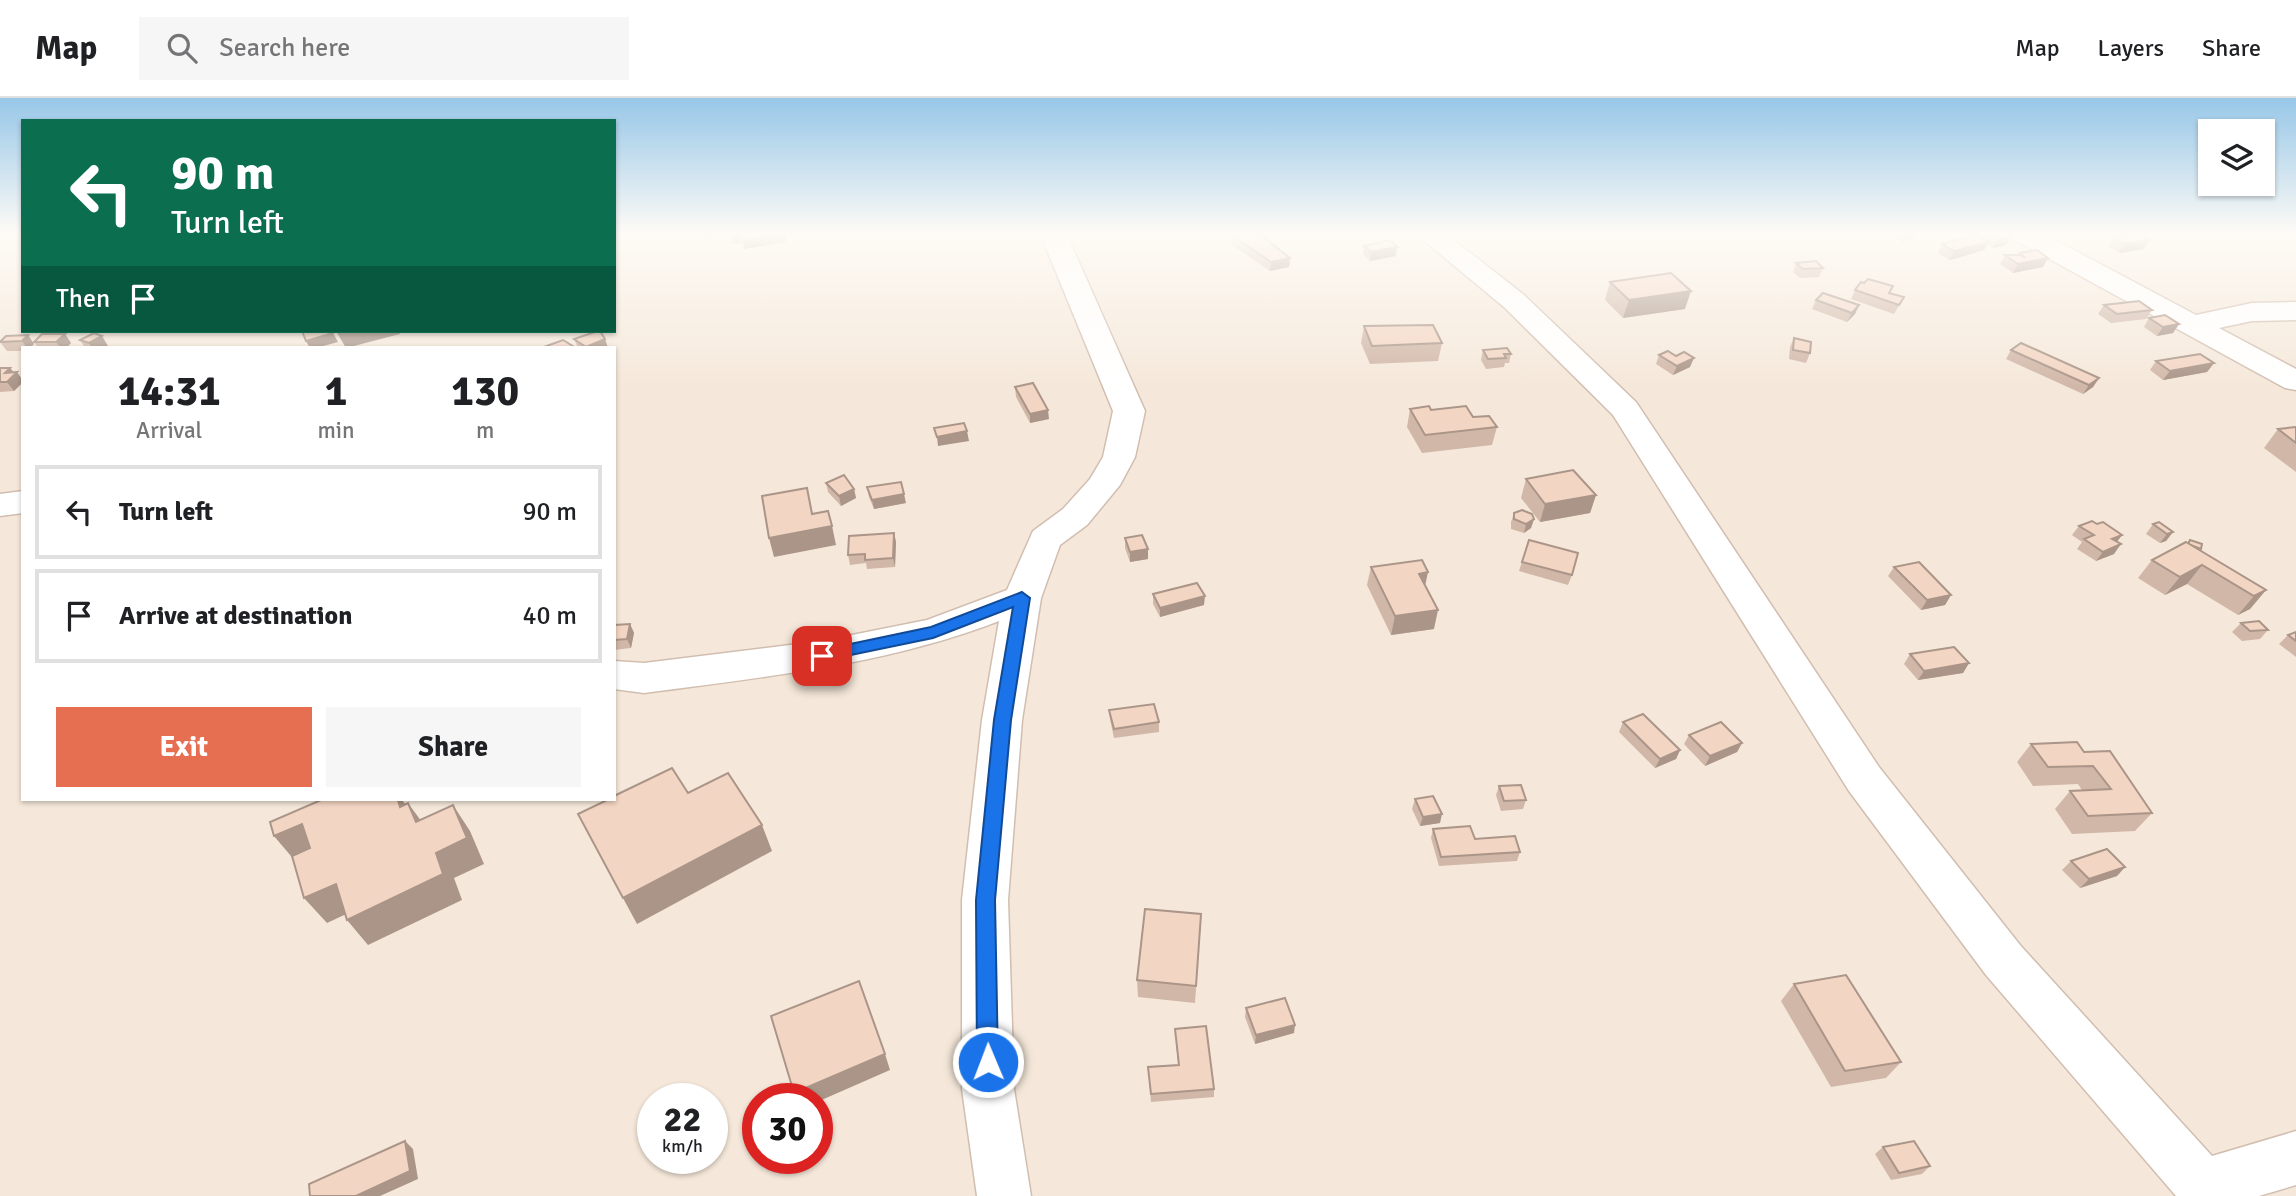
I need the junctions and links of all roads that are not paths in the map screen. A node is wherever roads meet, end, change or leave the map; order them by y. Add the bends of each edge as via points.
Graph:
1 (1075, 284) edge
2 (1493, 284) edge
3 (2119, 284) edge
4 (2296, 312) edge
5 (2195, 324) junction
6 (2296, 381) edge
7 (21, 502) edge
8 (0, 505) edge
9 (1022, 598) junction
10 (616, 676) edge
11 (2296, 1158) edge
12 (2207, 1191) edge
13 (1004, 1196) edge

1 - 9 street via 1129,411 1119,457 1075,517 1045,539
2 - 12 street via 1625,409 1864,779 2003,960
3 - 5 street
4 - 5 street via 2252,312
5 - 6 street
7 - 8 street
9 - 10 street via 933,632 822,656 643,678
9 - 13 street via 1002,720 985,900 988,1089
11 - 12 street

